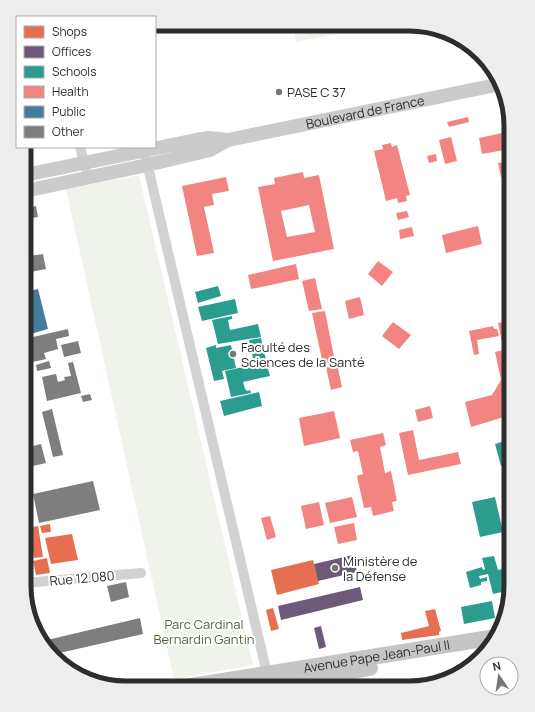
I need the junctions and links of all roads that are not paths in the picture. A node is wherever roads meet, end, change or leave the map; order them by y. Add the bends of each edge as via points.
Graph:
1 (495, 85) edge
2 (228, 140) junction
3 (80, 148) edge
4 (155, 148) edge
5 (156, 148) edge
6 (144, 150) junction
7 (148, 165) junction
8 (86, 170) junction
9 (31, 174) edge
10 (31, 189) edge
11 (141, 573) dead end
12 (31, 582) edge
13 (488, 639) edge
14 (480, 650) edge
15 (265, 681) edge
16 (270, 681) edge
17 (272, 681) edge

1 - 2 street, Boulevard de France
2 - 5 street, Boulevard de France via 209,138
2 - 7 street, Boulevard de France via 210,150
3 - 8 street
4 - 6 street, Boulevard de France
6 - 7 street
6 - 8 street, Boulevard de France
7 - 8 street, Boulevard de France
7 - 15 street
8 - 9 street, Boulevard de France
8 - 10 street, Boulevard de France
11 - 12 street, Rue 12.080
13 - 16 main road, Avenue Pape Jean-Paul II
14 - 17 main road, Avenue Pape Jean-Paul II

